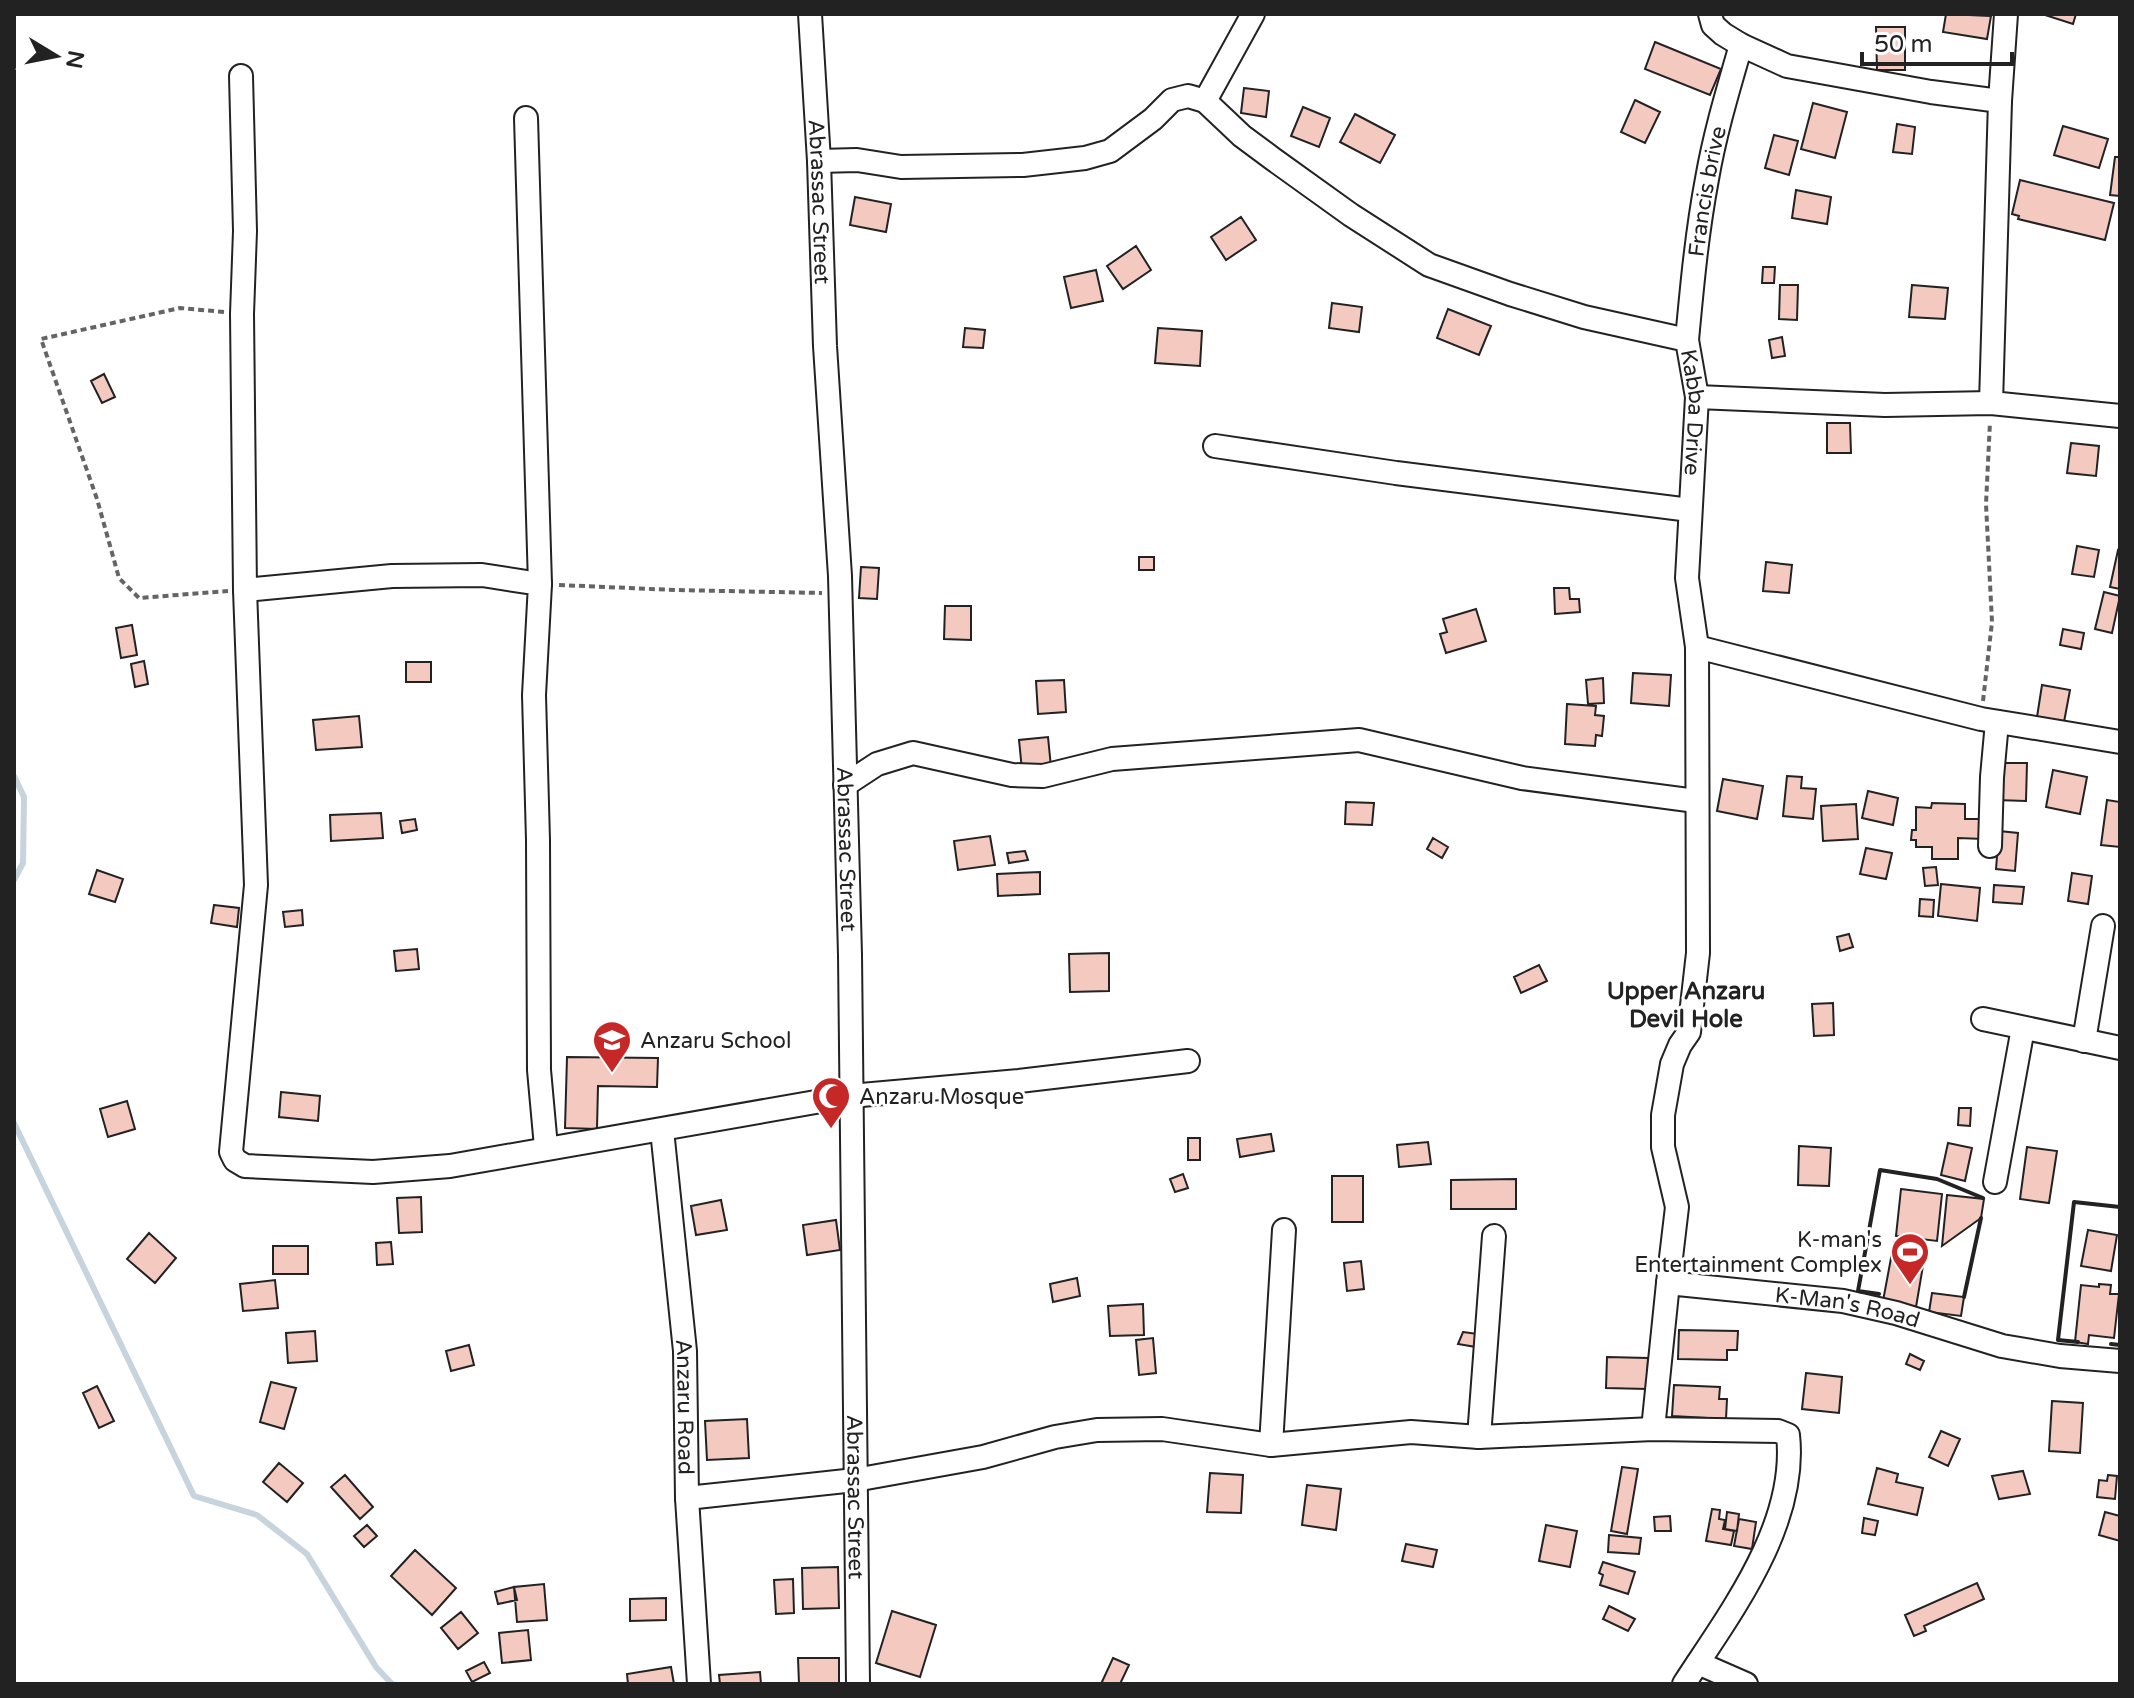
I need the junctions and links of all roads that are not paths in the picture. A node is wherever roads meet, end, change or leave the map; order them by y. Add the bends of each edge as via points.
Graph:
1 (810, 14) edge
2 (1253, 14) edge
3 (1710, 14) edge
4 (2006, 14) edge
5 (1741, 45) junction
6 (241, 76) dead end
7 (1205, 101) junction
8 (2000, 101) junction
9 (526, 118) dead end
10 (819, 161) junction
11 (1687, 340) junction
12 (1697, 397) junction
13 (1991, 403) junction
14 (2120, 416) edge
15 (1215, 446) dead end
16 (1690, 510) junction
17 (540, 584) junction
18 (245, 590) junction
19 (1697, 647) junction
20 (1989, 720) junction
21 (2120, 742) edge
22 (845, 785) junction
23 (1696, 801) junction
24 (1990, 846) dead end
25 (2103, 926) dead end
26 (1983, 1019) dead end
27 (2023, 1028) junction
28 (2084, 1041) junction
29 (2120, 1048) edge
30 (1188, 1061) dead end
31 (850, 1096) junction
32 (662, 1130) junction
33 (546, 1147) junction
34 (1995, 1182) dead end
35 (1284, 1230) dead end
36 (1494, 1236) dead end
37 (1668, 1283) junction
38 (2120, 1361) edge
39 (1653, 1429) junction
40 (1479, 1437) junction
41 (1271, 1445) junction
42 (855, 1480) junction
43 (687, 1498) junction
44 (1698, 1663) junction
45 (699, 1684) edge
46 (858, 1684) edge
47 (1684, 1684) edge
48 (1746, 1684) edge

1 - 10 street, Abrassac Street
2 - 7 street
3 - 5 street via 1713,25
4 - 8 street
5 - 8 street via 1787,66
5 - 11 street, Francis brive via 1707,178
6 - 18 street
7 - 10 street via 1188,96 1172,100 1110,151 1085,158 901,167
7 - 11 street, Kabba Drive via 1273,159 1429,265 1584,317
8 - 13 street
9 - 17 street
10 - 22 street, Abrassac Street
11 - 12 street, Kabba Drive
12 - 13 street via 1885,405
12 - 16 street, Kabba Drive
13 - 14 street
15 - 16 street
16 - 19 street, Kabba Drive via 1687,578
17 - 18 street via 482,575 392,576
17 - 33 street via 534,695 539,1070
18 - 33 street via 256,885 231,1152 235,1160 245,1166 373,1172 450,1166
19 - 20 street
19 - 23 street, Kabba Drive
20 - 21 street
20 - 24 street
22 - 23 street via 877,764 913,753 1012,775 1043,776 1112,759 1359,740 1522,778
22 - 31 street, Abrassac Street
23 - 37 street, Kabba Drive via 1698,953 1689,1032 1672,1064 1663,1115 1663,1147 1677,1207
25 - 28 street
26 - 27 street
27 - 28 street
27 - 34 street
28 - 29 street
30 - 31 street
31 - 32 street
31 - 42 street, Abrassac Street
32 - 33 street
32 - 43 street, Anzaru Road via 685,1351
35 - 41 street
36 - 40 street
37 - 38 street, K-Man's Road via 1843,1301 2002,1346
37 - 39 street
39 - 40 street
39 - 44 street via 1788,1435 1780,1513 1752,1579
40 - 41 street via 1411,1432
41 - 42 street via 1162,1429 1097,1430
42 - 43 street
42 - 46 street, Abrassac Street
43 - 45 street, Anzaru Road
44 - 47 street
44 - 48 street

